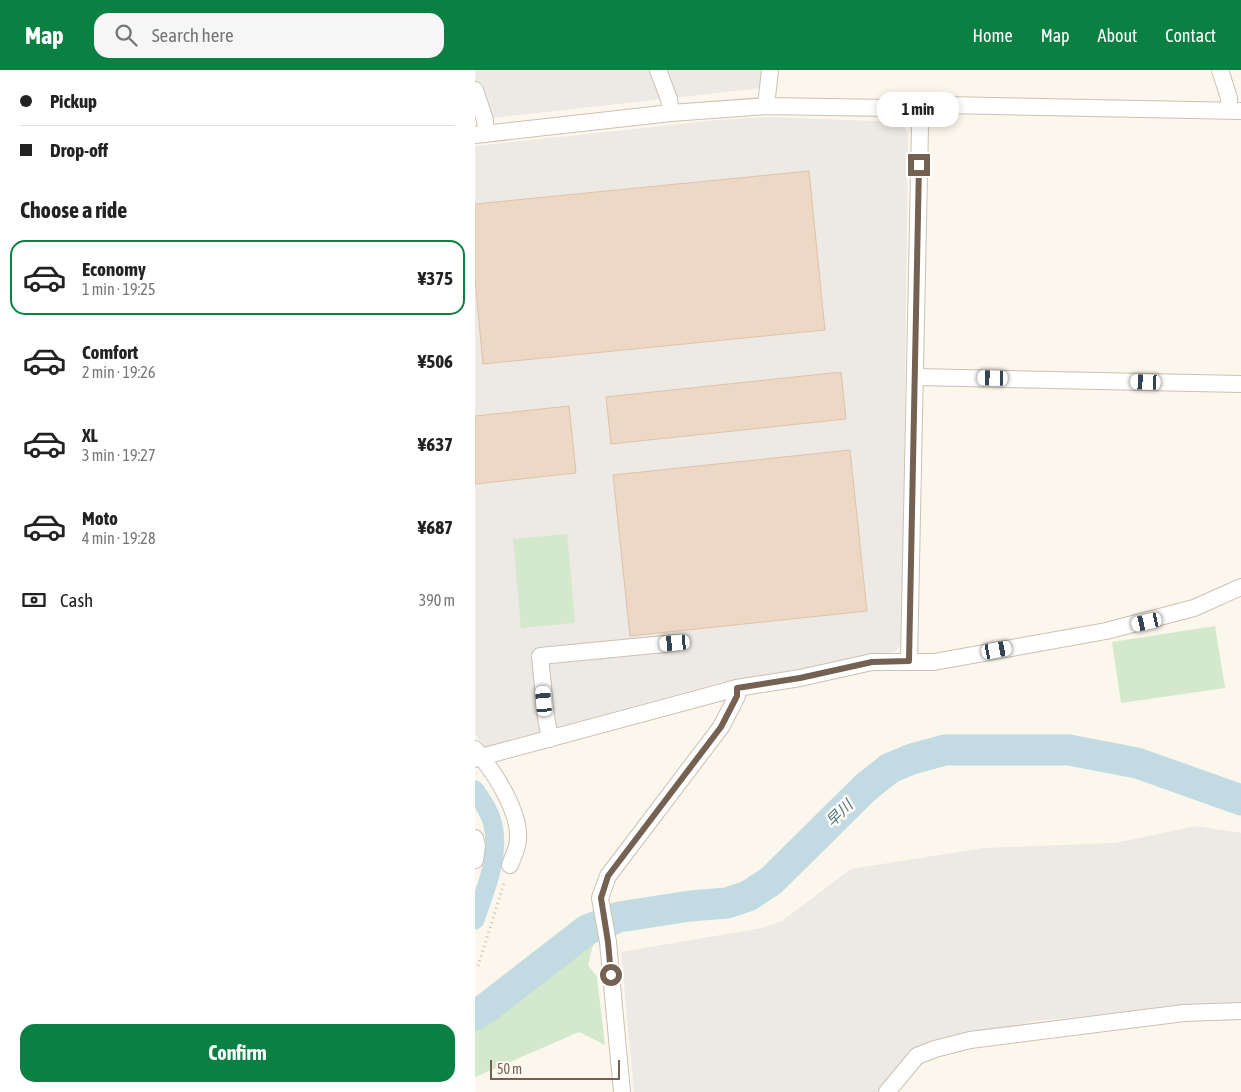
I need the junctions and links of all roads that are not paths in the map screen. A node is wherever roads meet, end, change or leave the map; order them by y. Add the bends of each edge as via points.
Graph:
1 (659, 70) edge
2 (770, 70) edge
3 (1220, 70) edge
4 (475, 90) edge
5 (766, 106) junction
6 (917, 108) junction
7 (1235, 111) edge
8 (671, 113) junction
9 (480, 134) edge
10 (916, 376) junction
11 (1241, 384) edge
12 (1241, 587) edge
13 (675, 643) dead end
14 (909, 661) junction
15 (737, 688) junction
16 (550, 739) junction
17 (477, 755) edge
18 (475, 838) edge
19 (475, 860) edge
20 (510, 865) road end
21 (1241, 1011) edge
22 (622, 1092) edge
23 (887, 1092) edge

1 - 8 street
2 - 5 street
3 - 7 street
4 - 9 street via 485,120
5 - 6 street
5 - 8 street
6 - 7 street via 945,105
6 - 10 street via 920,126
8 - 9 street
10 - 11 street
10 - 14 street
12 - 14 street via 1194,608 1106,631 935,662
13 - 16 street via 540,656
14 - 15 street via 872,662
15 - 16 street
15 - 22 street via 737,696 721,727 608,876 601,898
16 - 17 street
17 - 20 street via 499,780 516,825 518,841
18 - 19 street
21 - 23 street via 1183,1013 970,1040 917,1056

